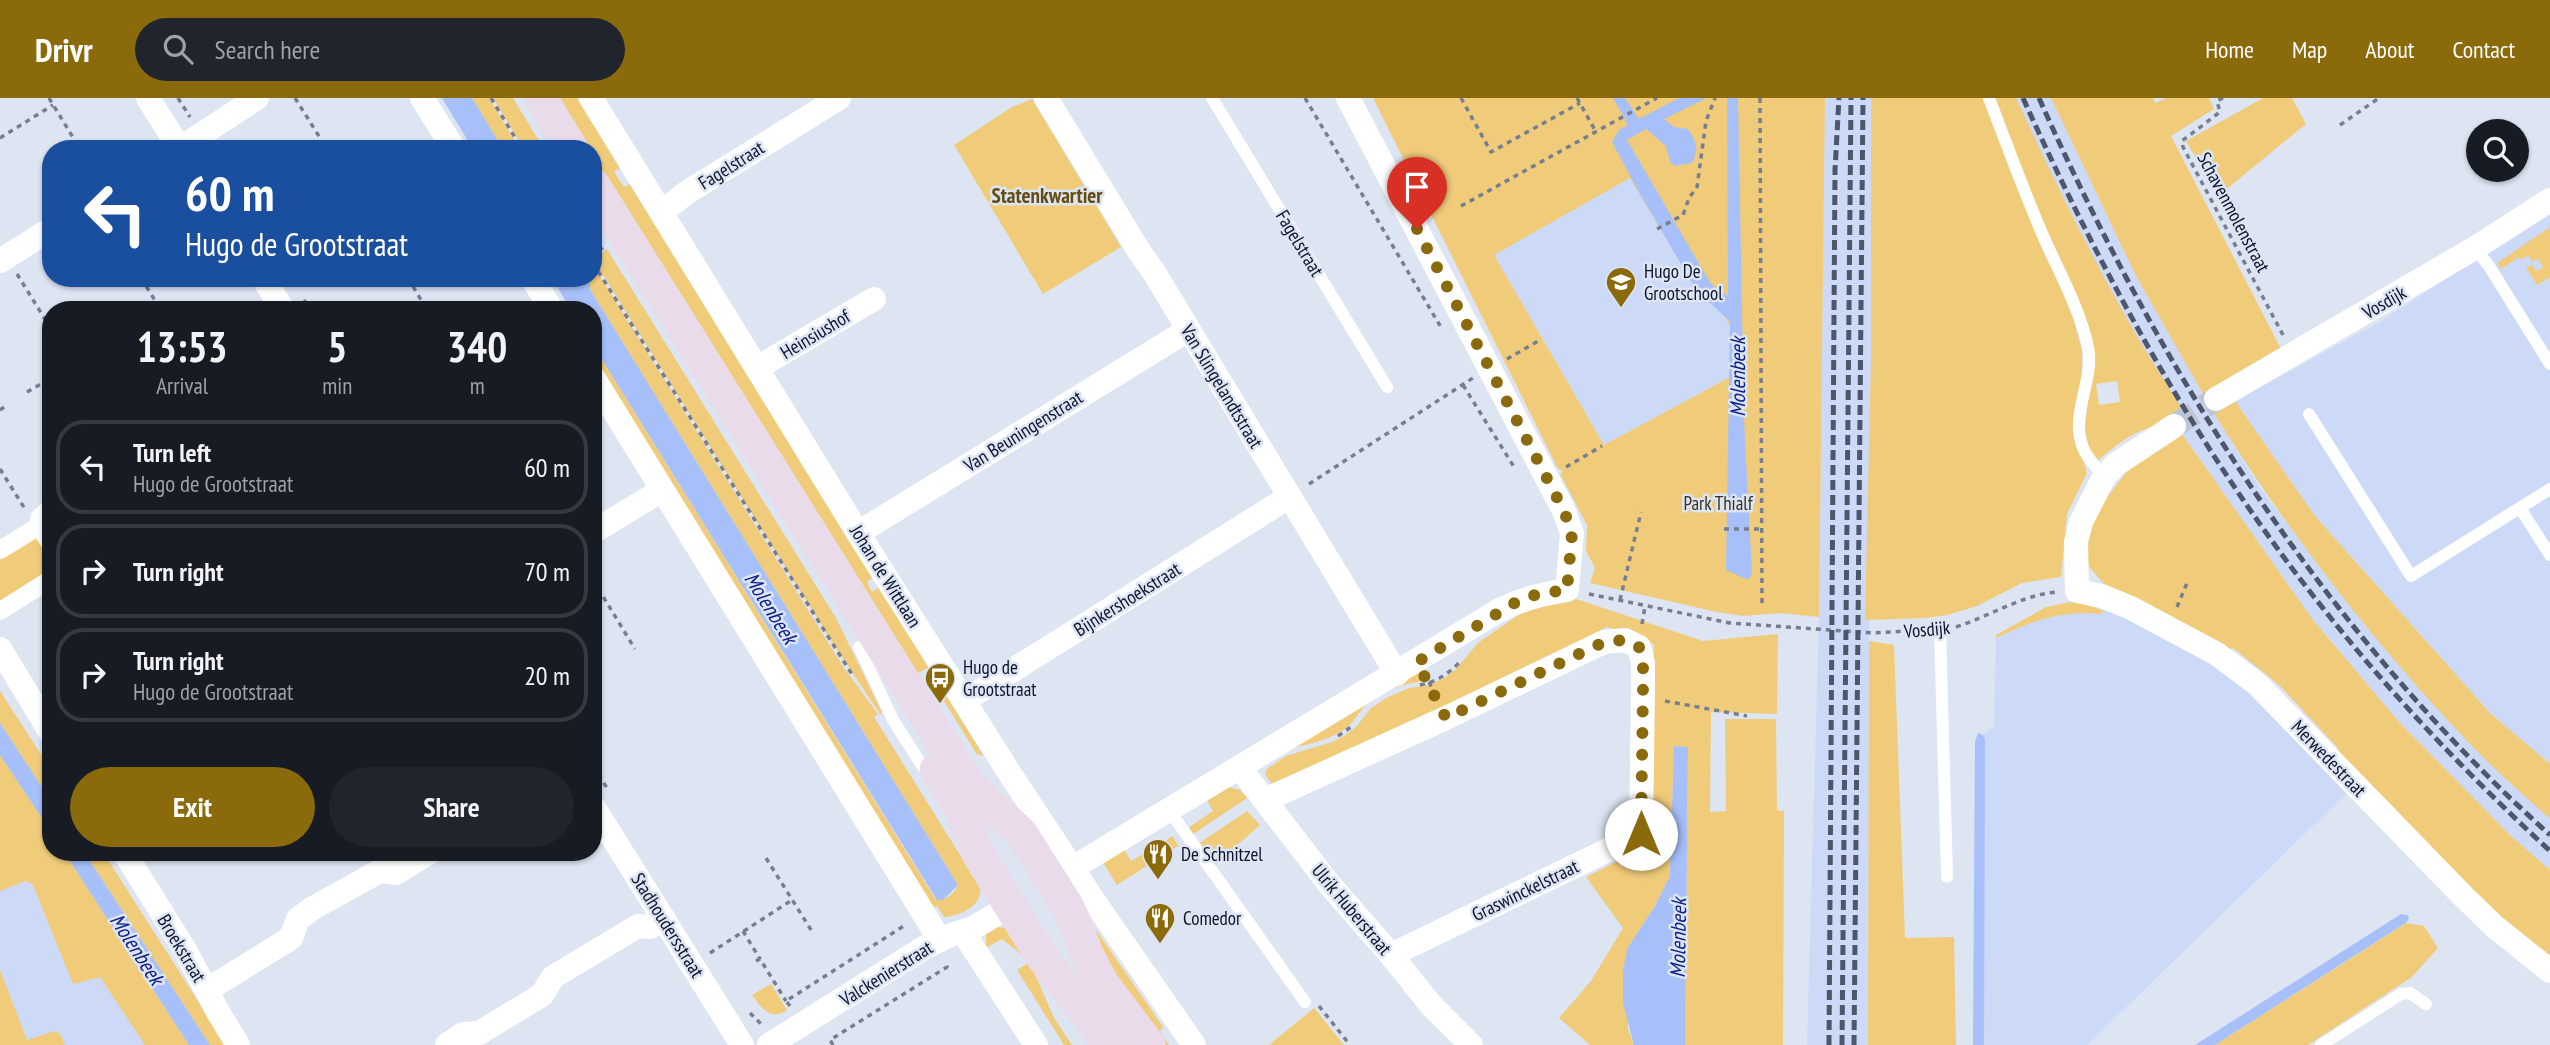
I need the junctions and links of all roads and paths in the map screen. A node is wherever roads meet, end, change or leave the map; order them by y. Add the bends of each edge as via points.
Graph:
1 (49, 98) edge
2 (148, 98) edge
3 (257, 98) edge
4 (295, 98) edge
5 (422, 98) edge
6 (491, 98) edge
7 (517, 98) edge
8 (541, 98) edge
9 (591, 98) edge
10 (839, 98) edge
11 (1046, 98) edge
12 (1212, 98) edge
13 (1306, 98) edge
14 (1348, 98) edge
15 (1461, 98) edge
16 (1577, 98) edge
17 (1657, 98) edge
18 (1714, 98) edge
19 (1760, 98) edge
20 (1989, 98) edge
21 (2222, 98) edge
22 (2379, 98) edge
23 (1580, 103) junction
24 (53, 105) junction
25 (2340, 125) dead end
26 (1596, 132) junction
27 (0, 138) edge
28 (74, 140) edge
29 (174, 140) edge
30 (193, 140) edge
31 (321, 140) edge
32 (448, 140) edge
33 (517, 140) edge
34 (543, 140) edge
35 (567, 140) edge
36 (602, 198) edge
37 (2550, 200) edge
38 (1461, 206) dead end
39 (662, 212) junction
40 (1657, 229) dead end
41 (42, 235) edge
42 (602, 235) edge
43 (2475, 248) junction
44 (3, 259) edge
45 (602, 277) edge
46 (874, 299) dead end
47 (42, 316) edge
48 (1188, 330) junction
49 (1443, 332) dead end
50 (1540, 340) dead end
51 (2293, 354) junction
52 (2550, 364) edge
53 (757, 368) junction
54 (1489, 369) junction
55 (42, 384) edge
56 (1387, 387) dead end
57 (602, 392) edge
58 (27, 393) dead end
59 (2216, 399) tunnel mouth
60 (7, 405) dead end
61 (0, 410) edge
62 (2309, 414) dead end
63 (2174, 426) tunnel mouth
64 (1602, 446) dead end
65 (0, 469) edge
66 (2104, 477) junction
67 (1546, 479) junction
68 (662, 489) junction
69 (2550, 489) edge
70 (1289, 497) junction
71 (2520, 508) junction
72 (1641, 512) dead end
73 (42, 517) edge
74 (42, 518) edge
75 (602, 526) edge
76 (1762, 528) junction
77 (1724, 529) dead end
78 (858, 533) junction
79 (0, 550) edge
80 (2550, 555) edge
81 (42, 585) edge
82 (1567, 590) junction
83 (2077, 591) junction
84 (602, 595) edge
85 (1620, 600) junction
86 (1762, 603) dead end
87 (0, 611) edge
88 (1940, 629) junction
89 (0, 649) edge
90 (635, 649) dead end
91 (1407, 668) junction
92 (855, 679) dead end
93 (1642, 698) junction
94 (965, 700) junction
95 (1746, 716) dead end
96 (42, 718) edge
97 (1446, 718) junction
98 (1240, 768) junction
99 (1265, 800) junction
100 (1169, 810) junction
101 (602, 820) edge
102 (1033, 853) junction
103 (766, 858) dead end
104 (129, 861) edge
105 (415, 861) edge
106 (1947, 877) dead end
107 (1063, 884) junction
108 (1003, 893) junction
109 (792, 900) junction
110 (924, 914) junction
111 (664, 919) junction
112 (743, 932) junction
113 (813, 933) dead end
114 (940, 940) junction
115 (970, 942) junction
116 (710, 953) dead end
117 (1391, 955) junction
118 (2550, 971) edge
119 (1057, 977) junction
120 (207, 990) junction
121 (786, 1000) junction
122 (1305, 1002) joint
123 (2426, 1004) dead end
124 (799, 1034) edge
125 (238, 1045) edge
126 (447, 1045) edge
127 (742, 1045) edge
128 (769, 1045) edge
129 (833, 1045) edge
130 (1036, 1045) edge
131 (1087, 1045) edge
132 (1110, 1045) edge
133 (1149, 1045) edge
134 (1194, 1045) edge
135 (1350, 1045) edge
136 (1471, 1045) edge
137 (2321, 1045) edge

1 - 24 path
2 - 29 street
3 - 30 street
4 - 31 path
5 - 32 street
6 - 33 path
7 - 34 main road
8 - 35 main road
9 - 39 street, Johan de Wittlaan
10 - 39 street, Fagelstraat
11 - 48 street, Van Slingelandtstraat
12 - 56 lane, Fagelstraat
13 - 49 path
14 - 54 street
15 - 23 path via 1491,152
16 - 23 path
17 - 26 path
18 - 40 path via 1706,121 1697,187 1683,215
19 - 76 path
20 - 66 lane via 2088,347 2078,431 2084,451
21 - 51 path, Schavenmolenstraat via 2217,102 2220,112 2186,136 2183,146
22 - 25 path
23 - 26 path
24 - 27 path
24 - 28 path
26 - 38 path
36 - 102 main road, Johan de Wittlaan via 968,785 1017,827
37 - 43 street, Vosdijk
39 - 53 street, Johan de Wittlaan
41 - 44 street
42 - 108 main road via 960,808
43 - 51 street, Vosdijk
43 - 52 lane
44 - 47 path
45 - 92 path
46 - 53 street, Heinsiushof
48 - 70 street, Van Slingelandtstraat
48 - 78 street, Van Beuningenstraat
50 - 54 path
51 - 59 street, Vosdijk
53 - 78 street, Johan de Wittlaan
54 - 67 street
54 - 70 path
55 - 58 path
57 - 68 street
60 - 61 path
62 - 71 lane via 2411,576
63 - 66 street
64 - 67 path
65 - 73 path via 26,511
66 - 83 street via 2076,542
67 - 82 street via 1572,533
68 - 75 street
68 - 110 street
69 - 71 lane
70 - 91 street, Van Slingelandtstraat
70 - 94 street, Bijnkershoekstraat
71 - 80 lane
72 - 85 path
74 - 79 street
76 - 77 path
76 - 86 path
78 - 94 street, Johan de Wittlaan
81 - 87 street
82 - 85 path, Vosdijk
82 - 91 street via 1518,601
83 - 88 path, Vosdijk via 2043,593 1981,619
83 - 118 street, Merwedestraat via 2131,608 2217,654 2257,684 2462,895
84 - 90 path
85 - 88 path, Vosdijk via 1730,623 1873,633
88 - 106 lane
89 - 96 street
91 - 97 path
91 - 98 street
93 - 95 path
93 - 97 street, Graswinckelstraat via 1639,647 1625,640 1604,642
93 - 117 street, Graswinckelstraat via 1641,834
94 - 107 street, Johan de Wittlaan via 1019,788
97 - 99 street
98 - 99 street, Ulrik Huberstraat
98 - 100 street
99 - 117 street, Ulrik Huberstraat
100 - 107 street
100 - 122 lane
101 - 111 street, Stadhoudersstraat
102 - 107 main road, Johan de Wittlaan
102 - 108 main road via 1008,856 1000,863
103 - 109 path
104 - 120 street, Broekstraat
105 - 120 street via 396,873 380,871 313,908 298,919 291,938
107 - 108 main road via 1060,922 1050,931
107 - 133 main road, Johan de Wittlaan via 1086,952
107 - 134 street, Johan de Wittlaan
108 - 115 street, Valckenierstraat
108 - 119 main road
109 - 112 path
109 - 113 path
110 - 114 street
110 - 121 path, Valckenierstraat
111 - 126 street via 650,927 638,926 554,977 542,995 479,1033 463,1034
111 - 127 street, Stadhoudersstraat
112 - 116 path
112 - 121 path
114 - 115 street, Valckenierstraat
114 - 124 street, Valckenierstraat
115 - 129 path, Valckenierstraat via 945,963 947,967 830,1040
115 - 130 street
117 - 136 street, Ulrik Huberstraat via 1430,1005
119 - 131 main road via 1068,1017
119 - 132 main road
120 - 125 street, Broekstraat
121 - 124 path
122 - 135 path via 1311,997
123 - 137 lane via 2410,993 2401,994
124 - 128 street, Valckenierstraat

